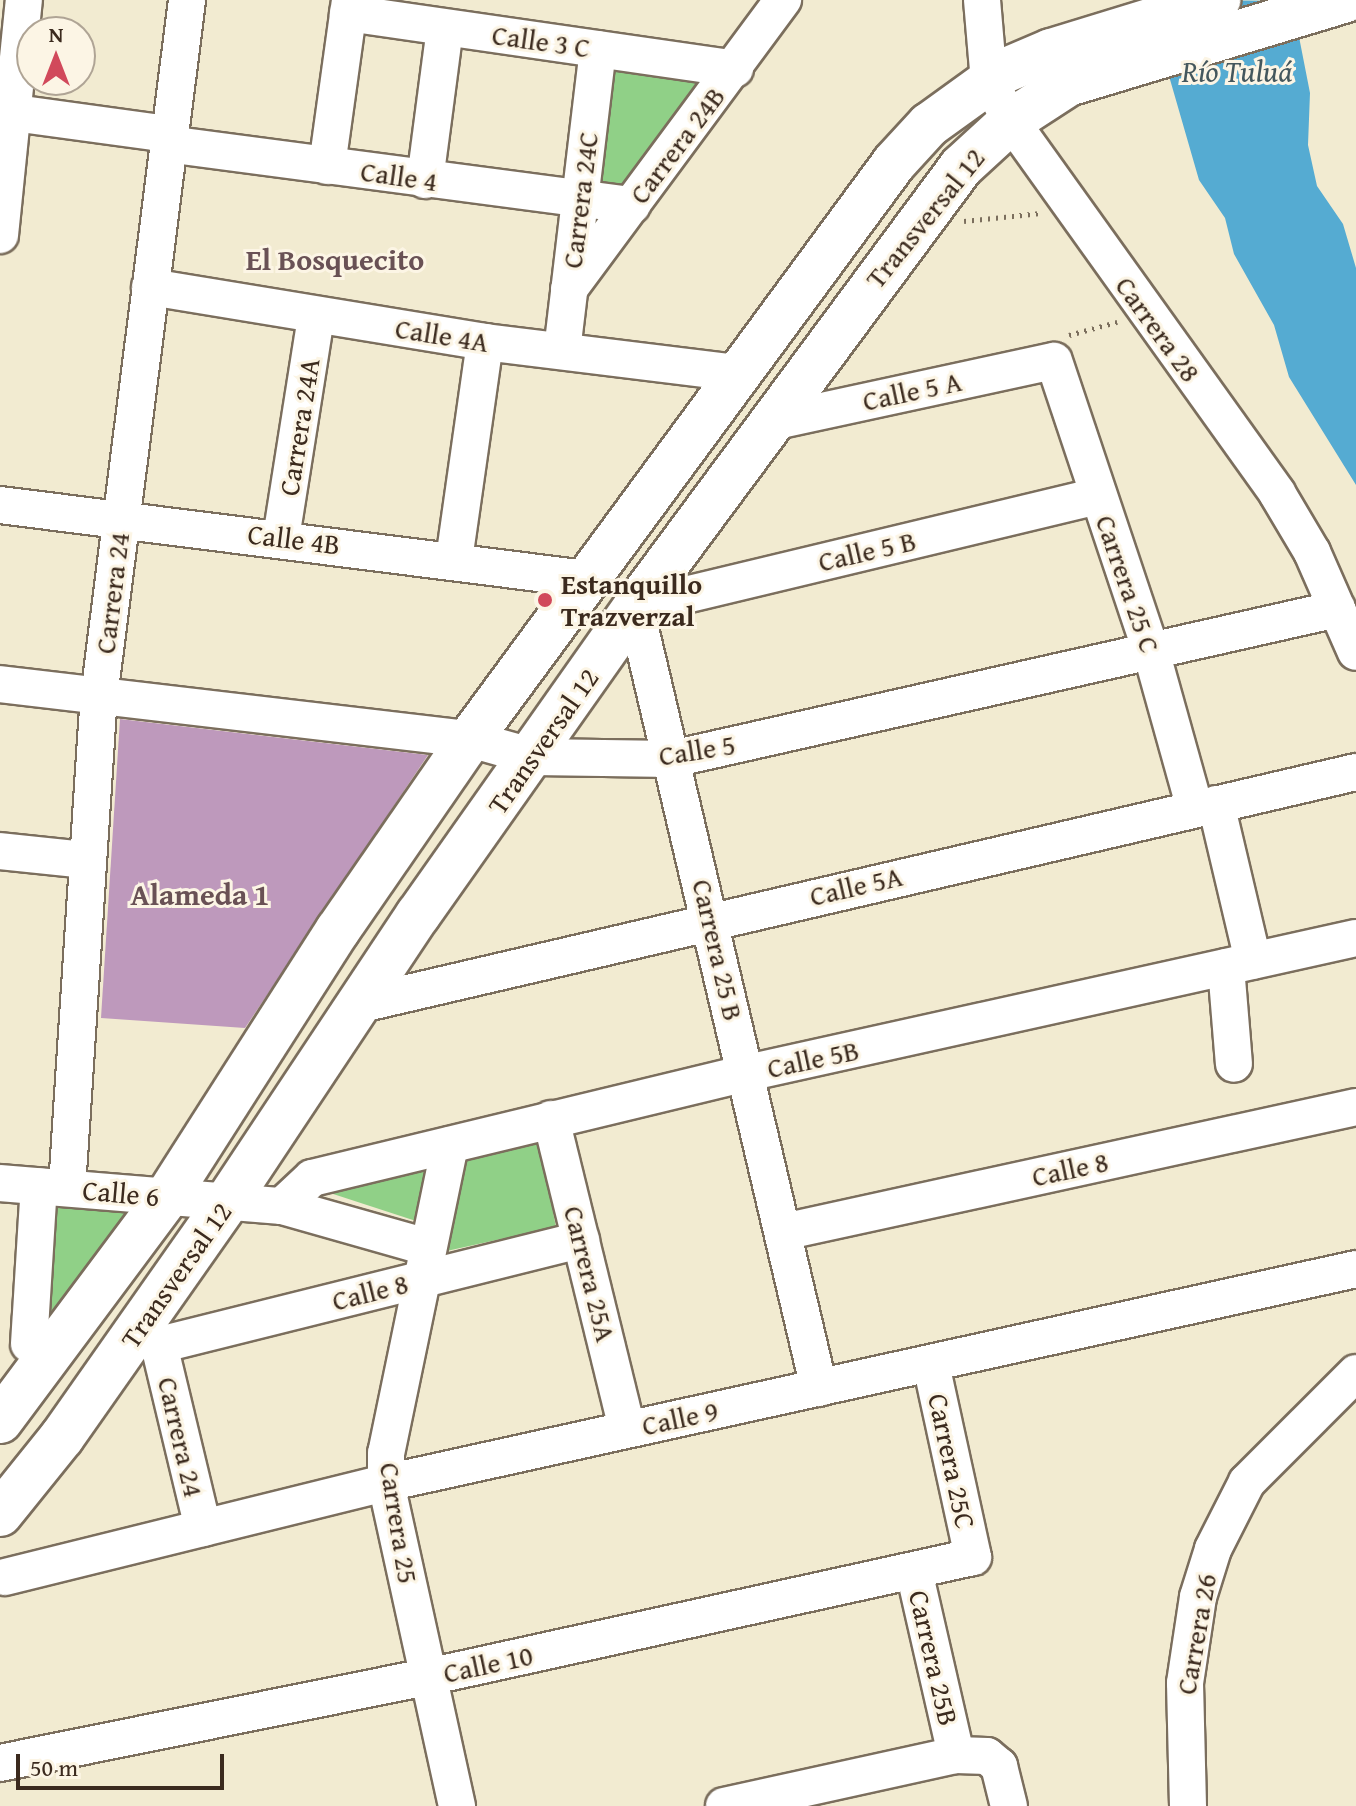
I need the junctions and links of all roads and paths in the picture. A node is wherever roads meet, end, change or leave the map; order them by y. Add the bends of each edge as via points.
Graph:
1 (24, 0) edge
2 (187, 0) edge
3 (783, 0) edge
4 (982, 0) edge
5 (1218, 0) edge
6 (1334, 4) edge
7 (349, 7) edge
8 (445, 28) junction
9 (1156, 35) junction
10 (598, 49) junction
11 (735, 69) junction
12 (989, 81) junction
13 (7, 112) edge
14 (1011, 121) junction
15 (168, 139) junction
16 (327, 166) junction
17 (425, 180) junction
18 (580, 199) junction
19 (632, 205) junction
20 (1072, 209) junction
21 (919, 220) junction
22 (0, 235) edge
23 (150, 287) junction
24 (569, 289) junction
25 (1146, 314) junction
26 (316, 316) junction
27 (485, 342) junction
28 (562, 351) junction
29 (1047, 362) junction
30 (736, 373) junction
31 (771, 422) junction
32 (1098, 496) junction
33 (0, 505) edge
34 (122, 517) junction
35 (281, 538) junction
36 (454, 560) junction
37 (586, 579) junction
38 (635, 607) junction
39 (1337, 609) junction
40 (1151, 651) junction
41 (1356, 652) edge
42 (0, 684) edge
43 (99, 697) junction
44 (470, 739) junction
45 (534, 757) junction
46 (672, 759) junction
47 (1356, 772) edge
48 (1205, 807) junction
49 (0, 851) edge
50 (86, 860) junction
51 (712, 919) junction
52 (1356, 938) edge
53 (1240, 964) junction
54 (357, 1005) junction
55 (1234, 1064) dead end
56 (747, 1073) junction
57 (1356, 1107) edge
58 (551, 1119) junction
59 (450, 1145) junction
60 (0, 1183) edge
61 (53, 1187) junction
62 (167, 1197) junction
63 (227, 1202) junction
64 (282, 1206) junction
65 (783, 1232) junction
66 (581, 1240) junction
67 (424, 1263) junction
68 (1356, 1269) edge
69 (29, 1344) edge
70 (159, 1345) joint
71 (931, 1365) junction
72 (1356, 1373) edge
73 (819, 1388) junction
74 (0, 1421) edge
75 (627, 1429) junction
76 (386, 1483) junction
77 (0, 1514) edge
78 (203, 1528) junction
79 (973, 1557) joint
80 (914, 1571) junction
81 (5, 1577) dead end
82 (428, 1677) junction
83 (956, 1755) junction
84 (0, 1763) edge
85 (457, 1806) edge
86 (724, 1806) edge
87 (1009, 1806) edge
88 (1188, 1806) edge

1 - 13 street
2 - 15 street, Carrera 24
3 - 11 street, Carrera 24B
4 - 12 street, Carrera 28
5 - 9 main road, Transversal 12
6 - 9 main road, Transversal 12
7 - 8 street, Calle 3 C
7 - 16 street
8 - 10 street, Calle 3 C
8 - 17 street
9 - 12 main road, Transversal 12 via 1051,51
9 - 14 main road, Transversal 12
10 - 11 street, Calle 3 C
10 - 18 street, Carrera 24C
11 - 19 street, Carrera 24B
12 - 14 street, Carrera 28
12 - 30 main road, Transversal 12 via 929,125 894,163
13 - 15 street, Calle 4
13 - 22 street
14 - 20 street, Carrera 28
14 - 21 main road, Transversal 12 via 961,167
15 - 16 street, Calle 4
15 - 23 street, Carrera 24
16 - 17 street, Calle 4
17 - 18 street, Calle 4
18 - 19 street, Calle 4
18 - 24 street, Carrera 24C
19 - 24 street, Carrera 24B
20 - 21 path via 991,219
20 - 25 street, Carrera 28
21 - 31 main road, Transversal 12
23 - 26 street, Calle 4A
23 - 34 street, Carrera 24
24 - 28 street, Carrera 24C
25 - 29 path via 1049,341
25 - 39 street, Carrera 28 via 1277,493
26 - 27 street, Calle 4A
26 - 35 street, Carrera 24A
27 - 28 street, Calle 4A
27 - 36 street
28 - 30 street, Calle 4A
29 - 31 street, Calle 5 A
29 - 32 street, Carrera 25 C
30 - 37 main road, Transversal 12
31 - 38 main road, Transversal 12
32 - 38 street, Calle 5 B
32 - 40 street, Carrera 25 C
33 - 34 street, Calle 4B
34 - 35 street, Calle 4B
34 - 43 street, Carrera 24
35 - 36 street, Calle 4B
36 - 37 street, Calle 4B
37 - 44 main road, Transversal 12
38 - 45 main road, Transversal 12
38 - 46 street, Carrera 25 B
39 - 40 street, Calle 5
39 - 41 street, Carrera 28
40 - 46 street, Calle 5
40 - 48 street, Carrera 25 C
42 - 43 street, Calle 5
43 - 44 street, Calle 5
43 - 50 street, Carrera 24
44 - 45 street, Calle 5
44 - 62 main road, Transversal 12 via 338,930
45 - 46 street, Calle 5
45 - 54 main road, Transversal 12
46 - 51 street, Carrera 25 B
47 - 48 street, Calle 5A
48 - 51 street, Calle 5A
48 - 53 street, Carrera 25 C
49 - 50 street
50 - 61 street, Carrera 24
51 - 54 street, Calle 5A
51 - 56 street, Carrera 25 B
52 - 53 street, Calle 5B
53 - 55 street, Carrera 25 C
53 - 56 street, Calle 5B
54 - 63 main road, Transversal 12
56 - 58 street, Calle 5B
56 - 65 street, Carrera 25 B
57 - 65 street, Calle 8
58 - 59 street, Calle 5B
58 - 66 street, Carrera 25A
59 - 64 street, Calle 5B via 312,1178
59 - 67 street, Carrera 25
60 - 61 street, Calle 6
61 - 62 street, Calle 6
61 - 69 street, Carrera 24
62 - 63 street, Calle 6
62 - 69 main road, Transversal 12
63 - 64 street, Calle 6
63 - 77 main road, Transversal 12 via 62,1437
64 - 67 street, Calle 6
65 - 73 street, Carrera 25 B
66 - 67 street, Calle 8
66 - 75 street, Carrera 25A
67 - 70 street, Calle 8
67 - 76 street, Carrera 25 via 386,1453
68 - 71 street, Calle 9
69 - 74 main road, Transversal 12
70 - 78 street, Carrera 24
71 - 73 street, Calle 9
71 - 79 street, Carrera 25C
72 - 88 street, Carrera 26 via 1247,1482 1213,1549 1198,1597 1185,1683
73 - 75 street, Calle 9
75 - 76 street, Calle 9
76 - 78 street, Calle 9
76 - 82 street, Carrera 25
78 - 81 street, Calle 9
79 - 80 street, Calle 10
80 - 82 street, Calle 10
80 - 83 street, Carrera 25B
82 - 84 street, Calle 10
82 - 85 street, Carrera 25
83 - 86 street
83 - 87 street, Carrera 25B via 987,1756 999,1766

